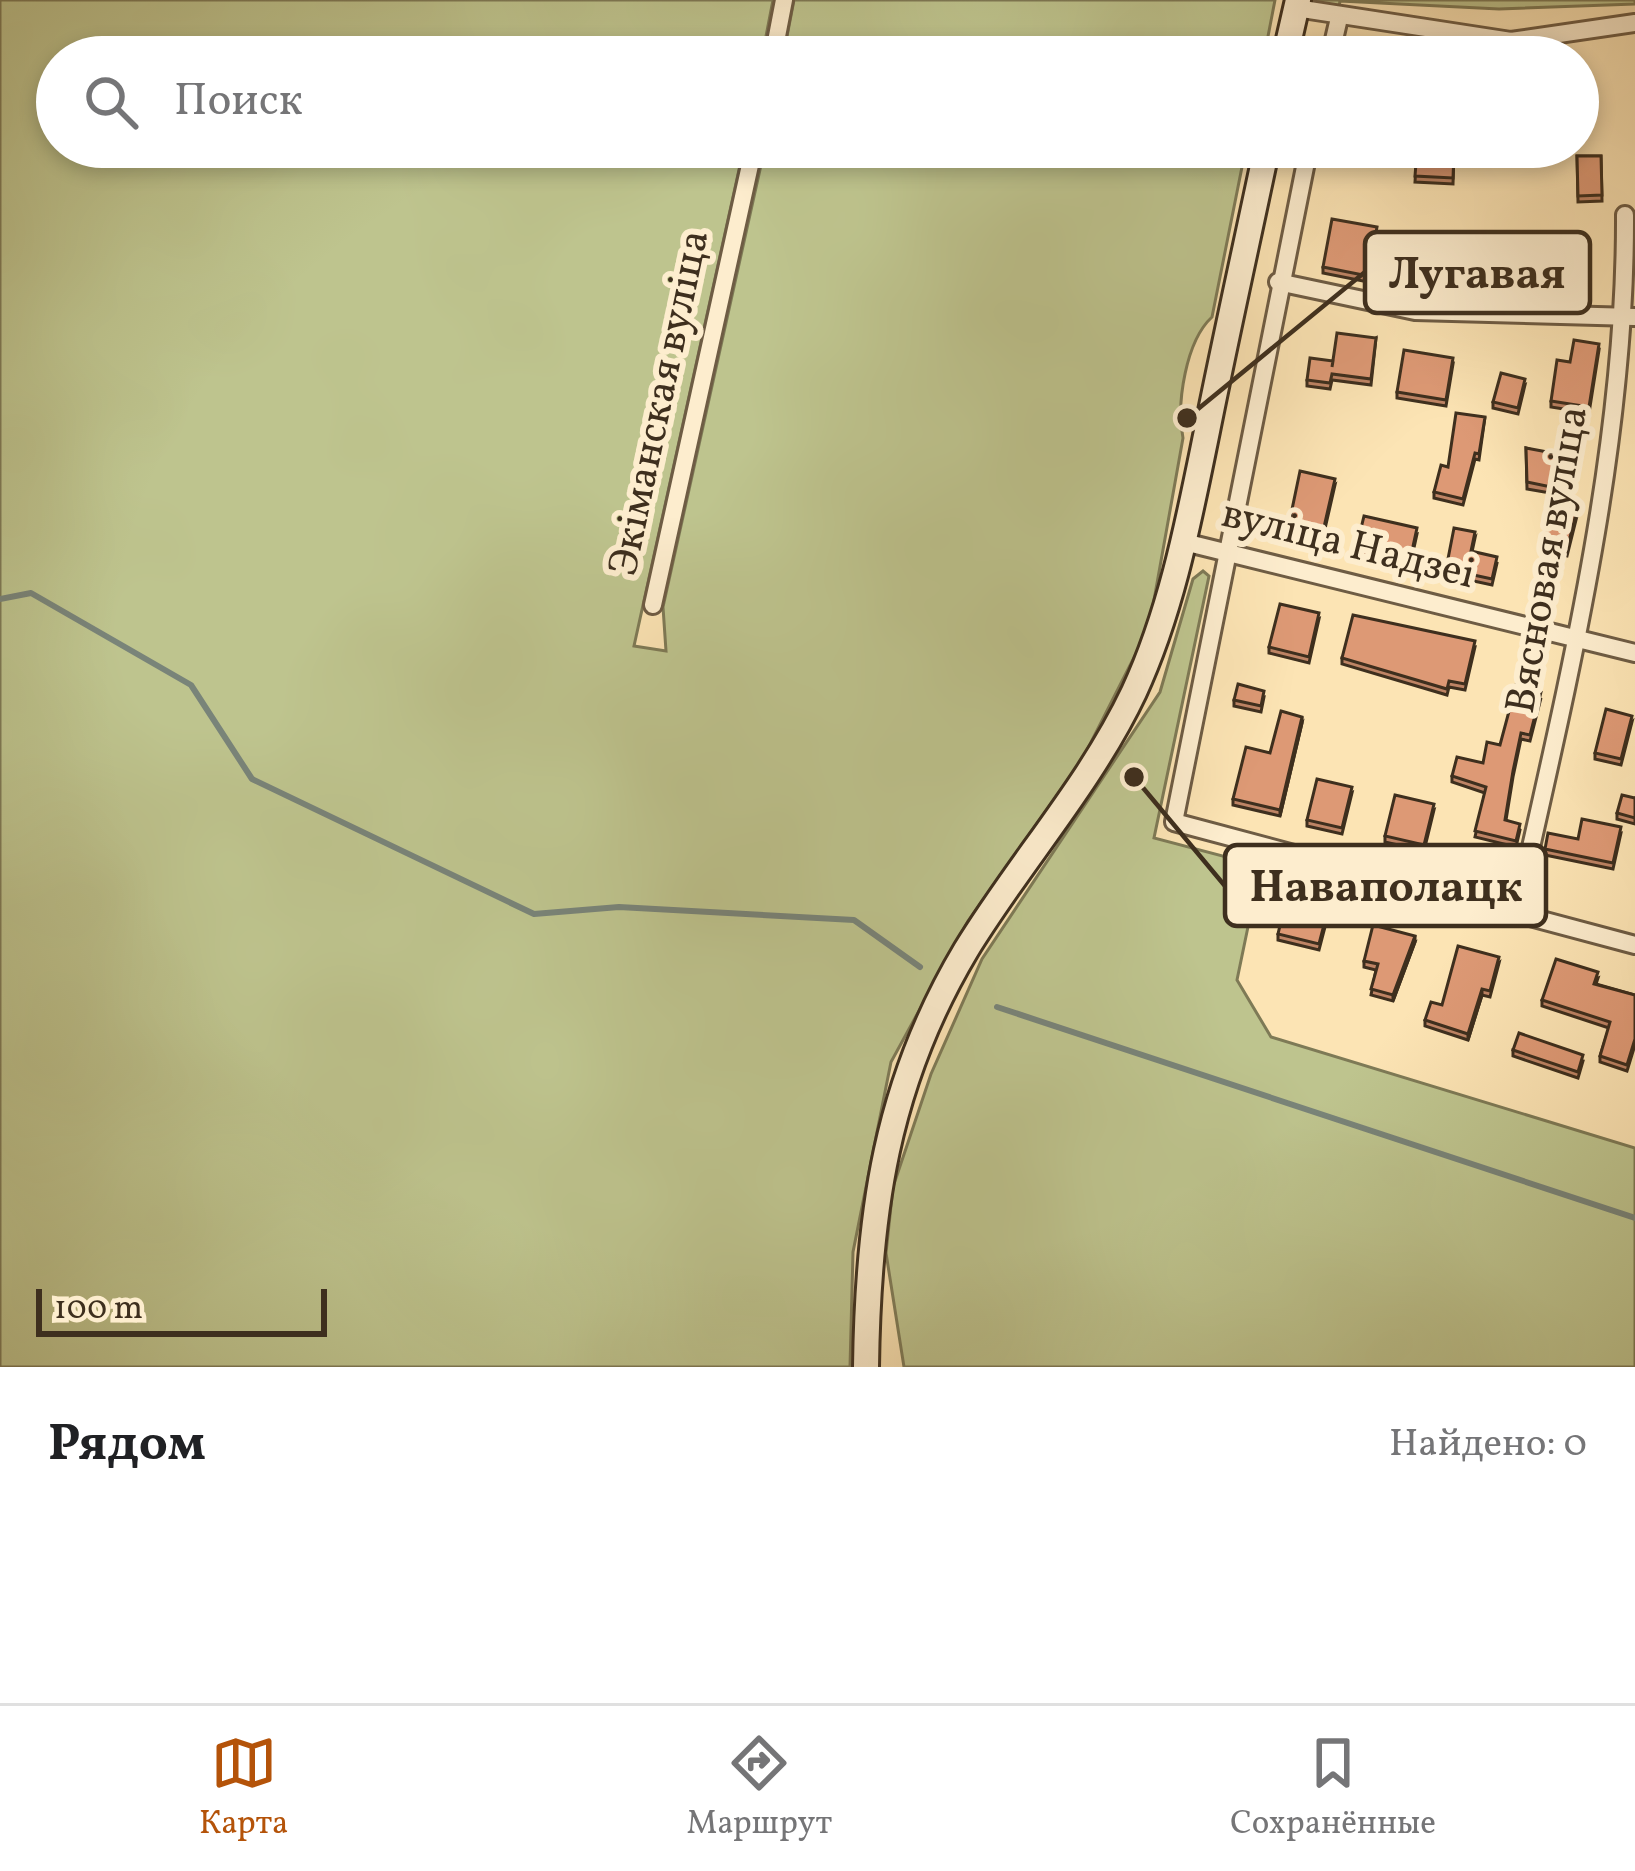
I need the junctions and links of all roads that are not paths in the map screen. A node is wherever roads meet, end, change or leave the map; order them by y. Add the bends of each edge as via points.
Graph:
1 (784, 0) edge
2 (1297, 4) edge
3 (1339, 18) junction
4 (1635, 22) edge
5 (776, 36) edge
6 (1290, 36) edge
7 (1335, 36) edge
8 (1474, 36) edge
9 (1544, 36) edge
10 (749, 168) edge
11 (1263, 168) edge
12 (1304, 168) edge
13 (1625, 215) dead end
14 (1278, 282) junction
15 (1630, 318) edge
16 (1184, 542) junction
17 (1224, 552) junction
18 (653, 605) dead end
19 (1577, 639) junction
20 (1635, 653) edge
21 (1516, 914) junction
22 (1635, 944) edge
23 (866, 1367) edge

1 - 5 street
2 - 3 street
2 - 6 main road
3 - 7 street
3 - 8 street
4 - 9 street
10 - 18 street, Экіманская вуліца
11 - 16 main road
12 - 14 street
13 - 15 street, Вясновая вуліца
14 - 15 street via 1415,311
14 - 17 street
15 - 19 street, Вясновая вуліца
16 - 17 street, вуліца Надзеі
16 - 23 main road via 1133,693 934,1010 890,1126 867,1253
17 - 19 street, вуліца Надзеі
17 - 21 street via 1174,822
19 - 20 street, вуліца Надзеі
19 - 21 street, Вясновая вуліца
21 - 22 street

